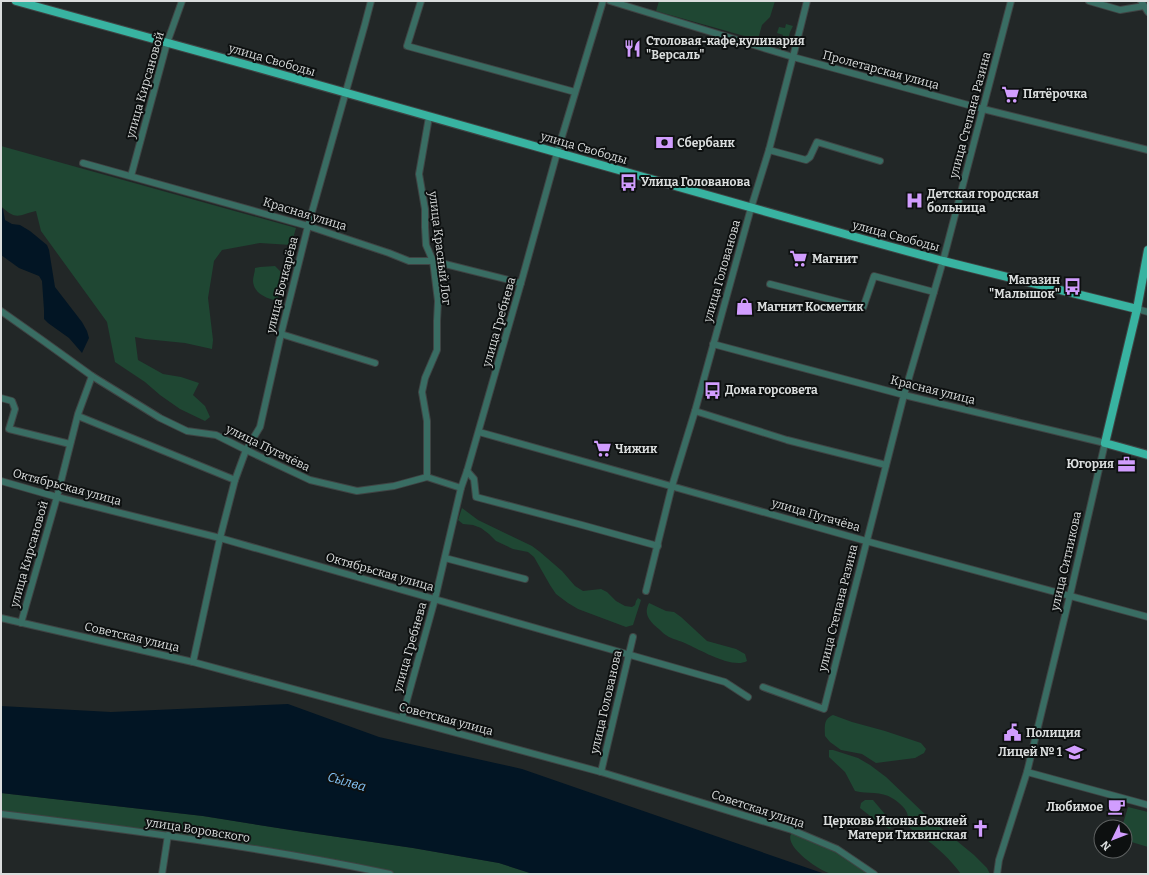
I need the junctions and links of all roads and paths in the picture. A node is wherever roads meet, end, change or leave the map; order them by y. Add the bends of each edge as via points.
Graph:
1 (16, 1) edge
2 (182, 1) edge
3 (371, 1) edge
4 (421, 1) edge
5 (602, 1) edge
6 (610, 1) edge
7 (807, 1) edge
8 (1011, 1) edge
9 (1089, 1) edge
10 (1142, 4) edge
11 (1148, 12) edge
12 (167, 43) junction
13 (793, 57) junction
14 (575, 92) junction
15 (346, 93) junction
16 (983, 109) junction
17 (429, 117) junction
18 (768, 150) junction
19 (1148, 150) edge
20 (557, 153) junction
21 (880, 161) dead end
22 (83, 162) dead end
23 (131, 176) junction
24 (751, 208) junction
25 (308, 226) junction
26 (1148, 250) edge
27 (433, 261) junction
28 (943, 261) junction
29 (521, 283) junction
30 (770, 284) dead end
31 (934, 292) junction
32 (1137, 309) junction
33 (1, 312) edge
34 (1148, 312) edge
35 (281, 334) junction
36 (713, 344) junction
37 (375, 363) dead end
38 (92, 376) junction
39 (904, 395) junction
40 (1, 398) edge
41 (695, 411) junction
42 (78, 416) junction
43 (479, 432) junction
44 (1105, 443) junction
45 (70, 444) junction
46 (246, 450) junction
47 (1148, 455) edge
48 (886, 465) junction
49 (467, 471) junction
50 (427, 477) junction
51 (235, 480) junction
52 (1, 481) edge
53 (672, 486) junction
54 (461, 488) junction
55 (57, 497) junction
56 (220, 538) junction
57 (866, 541) junction
58 (658, 546) junction
59 (445, 558) junction
60 (526, 579) dead end
61 (646, 591) dead end
62 (1070, 595) junction
63 (435, 599) junction
64 (1148, 617) edge
65 (1, 618) edge
66 (21, 623) junction
67 (633, 637) dead end
68 (629, 654) junction
69 (193, 662) junction
70 (763, 687) dead end
71 (748, 696) dead end
72 (402, 718) junction
73 (601, 772) junction
74 (1027, 772) junction
75 (1148, 805) edge
76 (1, 814) edge
77 (168, 835) junction
78 (369, 872) edge
79 (162, 874) edge
80 (390, 874) edge
81 (874, 874) edge
82 (997, 874) edge

1 - 12 main road, улица Свободы
2 - 12 street, улица Кирсановой
3 - 15 street, улица Бочкарёва
4 - 14 street via 407,46
5 - 14 street, улица Гребнева
6 - 13 street, Пролетарская улица
7 - 13 street, улица Голованова
8 - 16 street, улица Степана Разина
9 - 10 street via 1120,10
10 - 11 street
12 - 15 main road, улица Свободы
12 - 23 street, улица Кирсановой
13 - 16 street, Пролетарская улица
13 - 18 street, улица Голованова
14 - 20 street, улица Гребнева
15 - 17 main road, улица Свободы
15 - 25 street, улица Бочкарёва
16 - 19 street, Пролетарская улица
16 - 28 street, улица Степана Разина
17 - 20 main road, улица Свободы
17 - 27 street, улица Красный Лог via 419,174 425,209 426,245
18 - 21 street via 806,160 817,142
18 - 24 street, улица Голованова
20 - 24 main road, улица Свободы
20 - 29 street, улица Гребнева
22 - 23 street, Красная улица
23 - 25 street, Красная улица
24 - 28 main road, улица Свободы
24 - 36 street, улица Голованова
25 - 27 street, Красная улица via 409,261
25 - 35 street, улица Бочкарёва
26 - 32 main road, улица Ситникова
27 - 29 street, Красная улица
27 - 50 street, улица Красный Лог via 438,301 437,350 422,392 427,422
28 - 31 street, улица Степана Разина
28 - 32 main road, улица Свободы
29 - 43 street, улица Гребнева
30 - 31 street via 864,308 874,276
31 - 39 street, улица Степана Разина
32 - 34 street, улица Свободы
32 - 44 main road, улица Ситникова
33 - 38 street, улица Пугачёва
35 - 37 street
35 - 46 street, улица Бочкарёва via 260,427
36 - 39 street, Красная улица
36 - 41 street, улица Голованова
38 - 42 street, улица Кирсановой
38 - 46 street, улица Пугачёва via 160,418 187,431 216,435
39 - 44 street, Красная улица
39 - 48 street, улица Степана Разина
40 - 45 street via 12,401 15,408 9,429
41 - 48 street via 787,440
41 - 53 street, улица Голованова
42 - 45 street, улица Кирсановой
42 - 51 street
43 - 49 street, улица Гребнева
43 - 53 street, улица Пугачёва
44 - 47 main road, Красная улица
44 - 62 street, улица Ситникова
45 - 55 street, улица Кирсановой
46 - 50 street, улица Пугачёва via 310,480 357,491 394,486
46 - 51 street, улица Бочкарёва
48 - 57 street, улица Степана Разина
49 - 54 street, улица Гребнева
49 - 58 street via 474,479 476,497
50 - 54 street
51 - 56 street, улица Бочкарёва
52 - 55 street, Октябрьская улица
53 - 57 street, улица Пугачёва
53 - 58 street, улица Голованова
54 - 59 street, улица Гребнева
55 - 56 street, Октябрьская улица
55 - 66 street, улица Кирсановой
56 - 63 street, Октябрьская улица
56 - 69 street, улица Бочкарёва
57 - 62 street, улица Пугачёва
57 - 70 street, улица Степана Разина via 824,709
58 - 61 street, улица Голованова
59 - 60 street
59 - 63 street, улица Гребнева
62 - 64 street, улица Пугачёва
62 - 74 street, улица Ситникова
63 - 68 street, Октябрьская улица
63 - 72 street, улица Гребнева
65 - 66 street, Советская улица
66 - 69 street, Советская улица
67 - 68 street, улица Голованова
68 - 71 street, Октябрьская улица via 718,680
68 - 73 street, улица Голованова
69 - 72 street, Советская улица
72 - 73 street, Советская улица
73 - 81 street, Советская улица via 792,830 837,849
74 - 75 street
74 - 82 street, улица Ситникова via 999,860
76 - 77 street, улица Воровского
77 - 78 street, улица Воровского
77 - 79 street
78 - 80 street, улица Воровского

